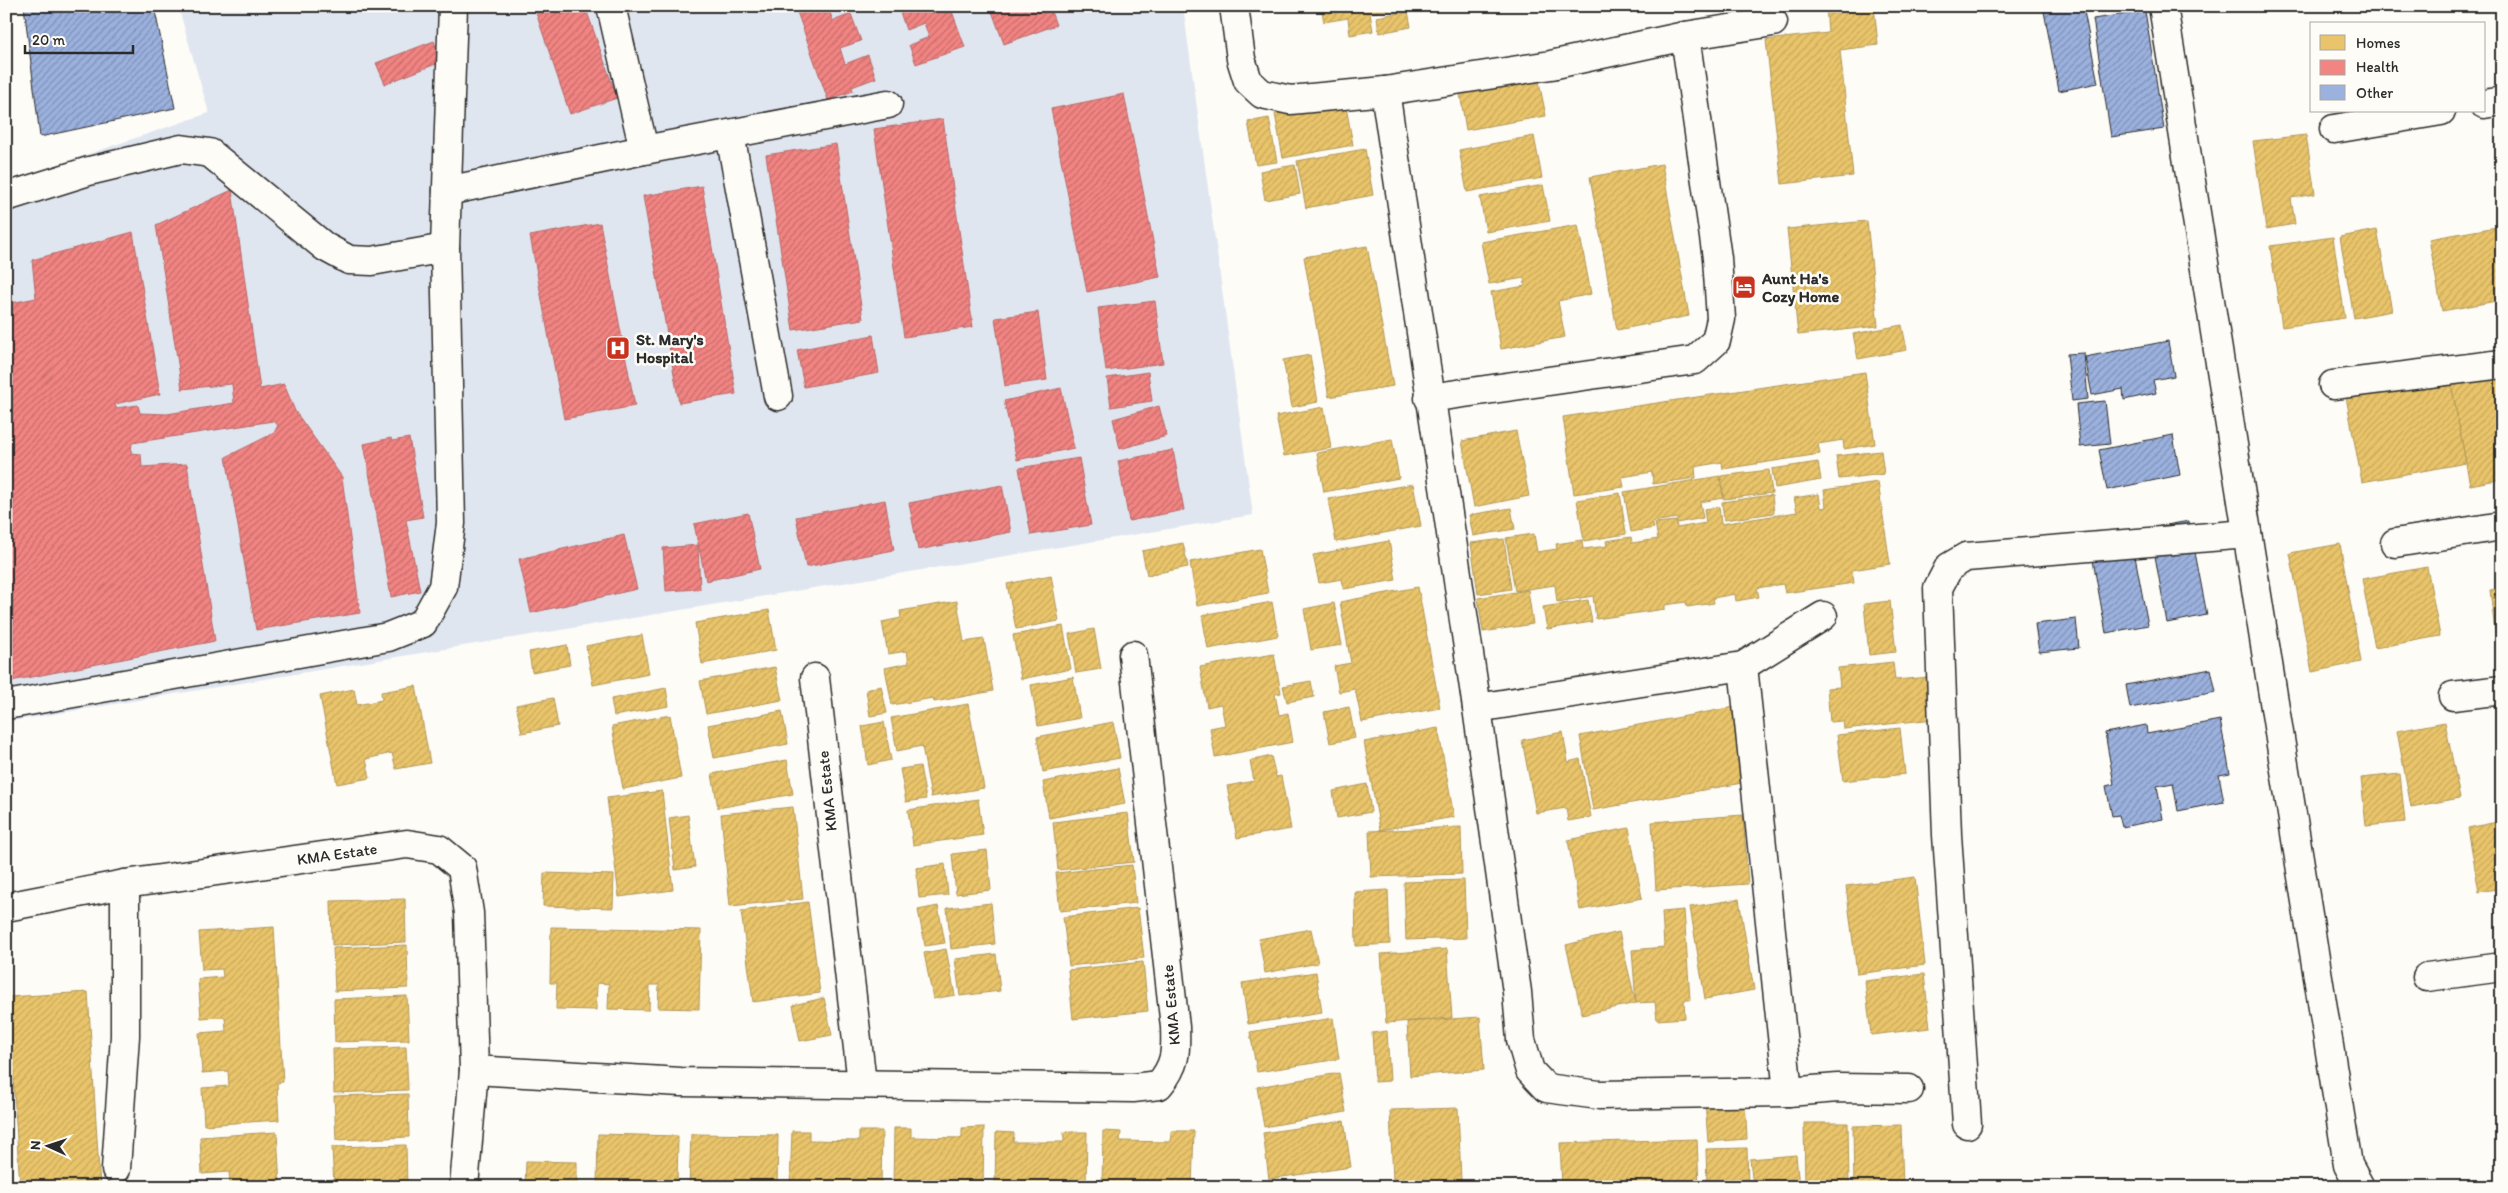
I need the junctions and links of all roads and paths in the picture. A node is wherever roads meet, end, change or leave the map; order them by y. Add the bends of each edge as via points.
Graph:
1 (453, 6) edge
2 (611, 6) edge
3 (1234, 6) edge
4 (2163, 6) edge
5 (1773, 22) dead end
6 (1685, 36) junction
7 (1385, 91) junction
8 (2502, 101) edge
9 (888, 104) dead end
10 (2486, 104) edge
11 (2435, 112) edge
12 (2334, 129) dead end
13 (730, 134) junction
14 (644, 150) junction
15 (447, 191) junction
16 (6, 197) edge
17 (445, 248) junction
18 (2502, 364) edge
19 (2333, 385) dead end
20 (778, 396) dead end
21 (1429, 398) junction
22 (2502, 526) edge
23 (2247, 534) junction
24 (2395, 544) dead end
25 (1823, 616) dead end
26 (1133, 655) dead end
27 (1744, 666) junction
28 (815, 678) dead end
29 (2502, 690) edge
30 (2453, 696) dead end
31 (6, 705) edge
32 (1477, 708) junction
33 (125, 884) junction
34 (6, 907) edge
35 (2502, 967) edge
36 (2427, 977) dead end
37 (474, 1070) junction
38 (862, 1084) junction
39 (1909, 1089) dead end
40 (1788, 1092) junction
41 (1967, 1124) dead end
42 (116, 1169) dead end
43 (464, 1187) edge
44 (2360, 1187) edge

1 - 15 street
2 - 14 street
3 - 7 street via 1241,59 1248,80 1262,94 1290,100
4 - 23 street
5 - 6 street
6 - 7 street via 1550,65
6 - 21 street via 1717,258 1721,319 1716,341 1695,360
7 - 21 street
8 - 10 street
9 - 13 street
11 - 12 street
13 - 14 street
13 - 20 street
14 - 15 street
15 - 17 street
16 - 17 street via 89,171 181,149 210,153 326,247 348,260 372,261
17 - 31 street via 451,523 443,587 423,623 388,637
18 - 19 street
21 - 32 street
22 - 24 street
23 - 41 street via 1966,557 1949,567 1938,588 1947,835
23 - 44 street via 2348,1166
25 - 27 street
26 - 38 street, KMA Estate via 1175,1027 1176,1052 1169,1073 1159,1085 1133,1088
27 - 32 street
27 - 40 street
28 - 38 street, KMA Estate
29 - 30 street
32 - 40 street via 1521,1040 1530,1071 1546,1088 1599,1095
33 - 34 street, KMA Estate
33 - 37 street, KMA Estate via 407,844 439,849 462,868 469,913
33 - 42 street via 125,1036
35 - 36 street
37 - 38 street, KMA Estate via 681,1082
37 - 43 street, KMA Estate
39 - 40 street via 1838,1088

